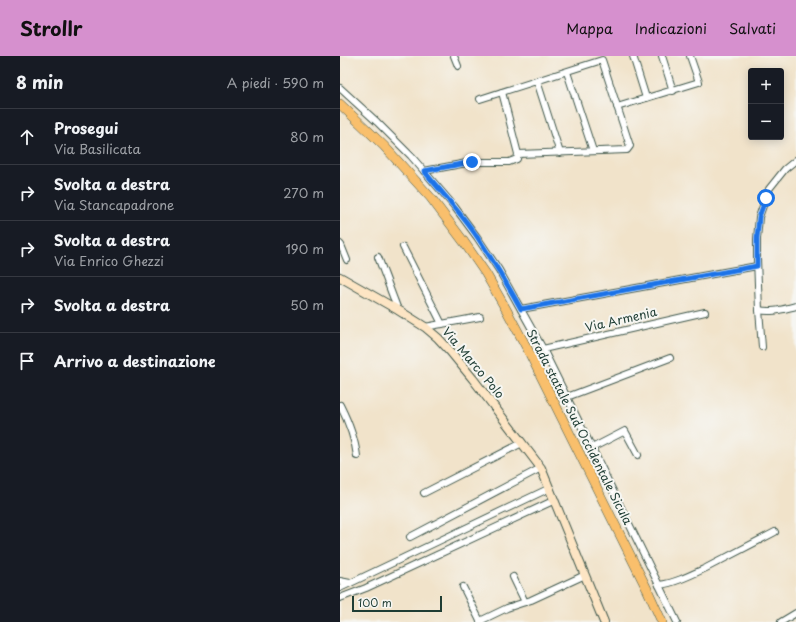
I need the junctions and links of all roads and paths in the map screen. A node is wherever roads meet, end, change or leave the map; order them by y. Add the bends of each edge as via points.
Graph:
1 (454, 56) edge
2 (633, 56) edge
3 (662, 56) edge
4 (690, 56) edge
5 (458, 66) dead end
6 (567, 72) junction
7 (537, 81) junction
8 (340, 88) edge
9 (673, 91) junction
10 (502, 92) junction
11 (646, 98) junction
12 (480, 99) dead end
13 (340, 104) edge
14 (617, 107) junction
15 (593, 151) junction
16 (560, 153) junction
17 (518, 154) junction
18 (796, 160) edge
19 (424, 171) junction
20 (340, 244) edge
21 (403, 247) dead end
22 (378, 257) dead end
23 (347, 260) dead end
24 (757, 266) junction
25 (340, 277) edge
26 (796, 306) edge
27 (521, 309) junction
28 (398, 310) junction
29 (758, 310) junction
30 (705, 312) dead end
31 (480, 317) dead end
32 (442, 324) junction
33 (426, 327) junction
34 (762, 347) dead end
35 (543, 349) junction
36 (670, 358) dead end
37 (567, 397) junction
38 (340, 405) edge
39 (522, 443) junction
40 (592, 448) junction
41 (638, 455) dead end
42 (357, 456) dead end
43 (541, 468) junction
44 (550, 488) junction
45 (424, 493) dead end
46 (555, 500) junction
47 (775, 532) dead end
48 (410, 537) dead end
49 (585, 575) junction
50 (512, 577) dead end
51 (340, 581) edge
52 (350, 583) junction
53 (659, 585) junction
54 (340, 588) edge
55 (463, 588) dead end
56 (340, 598) edge
57 (525, 602) junction
58 (796, 613) edge
59 (480, 621) edge
60 (604, 622) edge
61 (662, 622) edge
62 (677, 622) edge
63 (781, 622) edge

1 - 5 street
2 - 11 street
3 - 9 street
4 - 9 street via 699,82
6 - 7 street
6 - 14 street via 602,60
6 - 15 street
7 - 10 street
7 - 16 street
8 - 19 street
9 - 11 street
10 - 12 street
10 - 17 street
11 - 14 street
13 - 61 main road, Strada statale Sud Occidentale Sicula via 384,146 432,198 486,274 530,354
14 - 15 street via 630,146 627,150
15 - 16 street
16 - 17 street
17 - 19 street via 517,159 509,162 472,162
18 - 24 street via 769,189 761,209
19 - 27 street via 477,237
20 - 23 street
21 - 32 street
22 - 28 street
24 - 27 street
24 - 29 street
25 - 28 street, Via Marco Polo
26 - 29 street via 777,311
27 - 35 street
28 - 33 street, Via Marco Polo
29 - 34 street
30 - 35 street, Via Armenia
31 - 32 street
32 - 33 street
33 - 39 street, Via Marco Polo via 450,351
35 - 37 street
36 - 37 street
37 - 40 street
38 - 42 street via 350,426
39 - 43 street, Via Marco Polo
39 - 45 street
40 - 41 street via 625,431
40 - 53 street
43 - 44 street, Via Marco Polo
43 - 48 street
44 - 46 street, Via Marco Polo
44 - 52 street
46 - 49 street, Via Marco Polo
46 - 56 street
47 - 53 street via 694,574
49 - 57 street
49 - 60 street, Via Marco Polo
50 - 57 street
51 - 52 street
52 - 54 street
53 - 62 street
55 - 59 street
57 - 59 street
58 - 63 street

